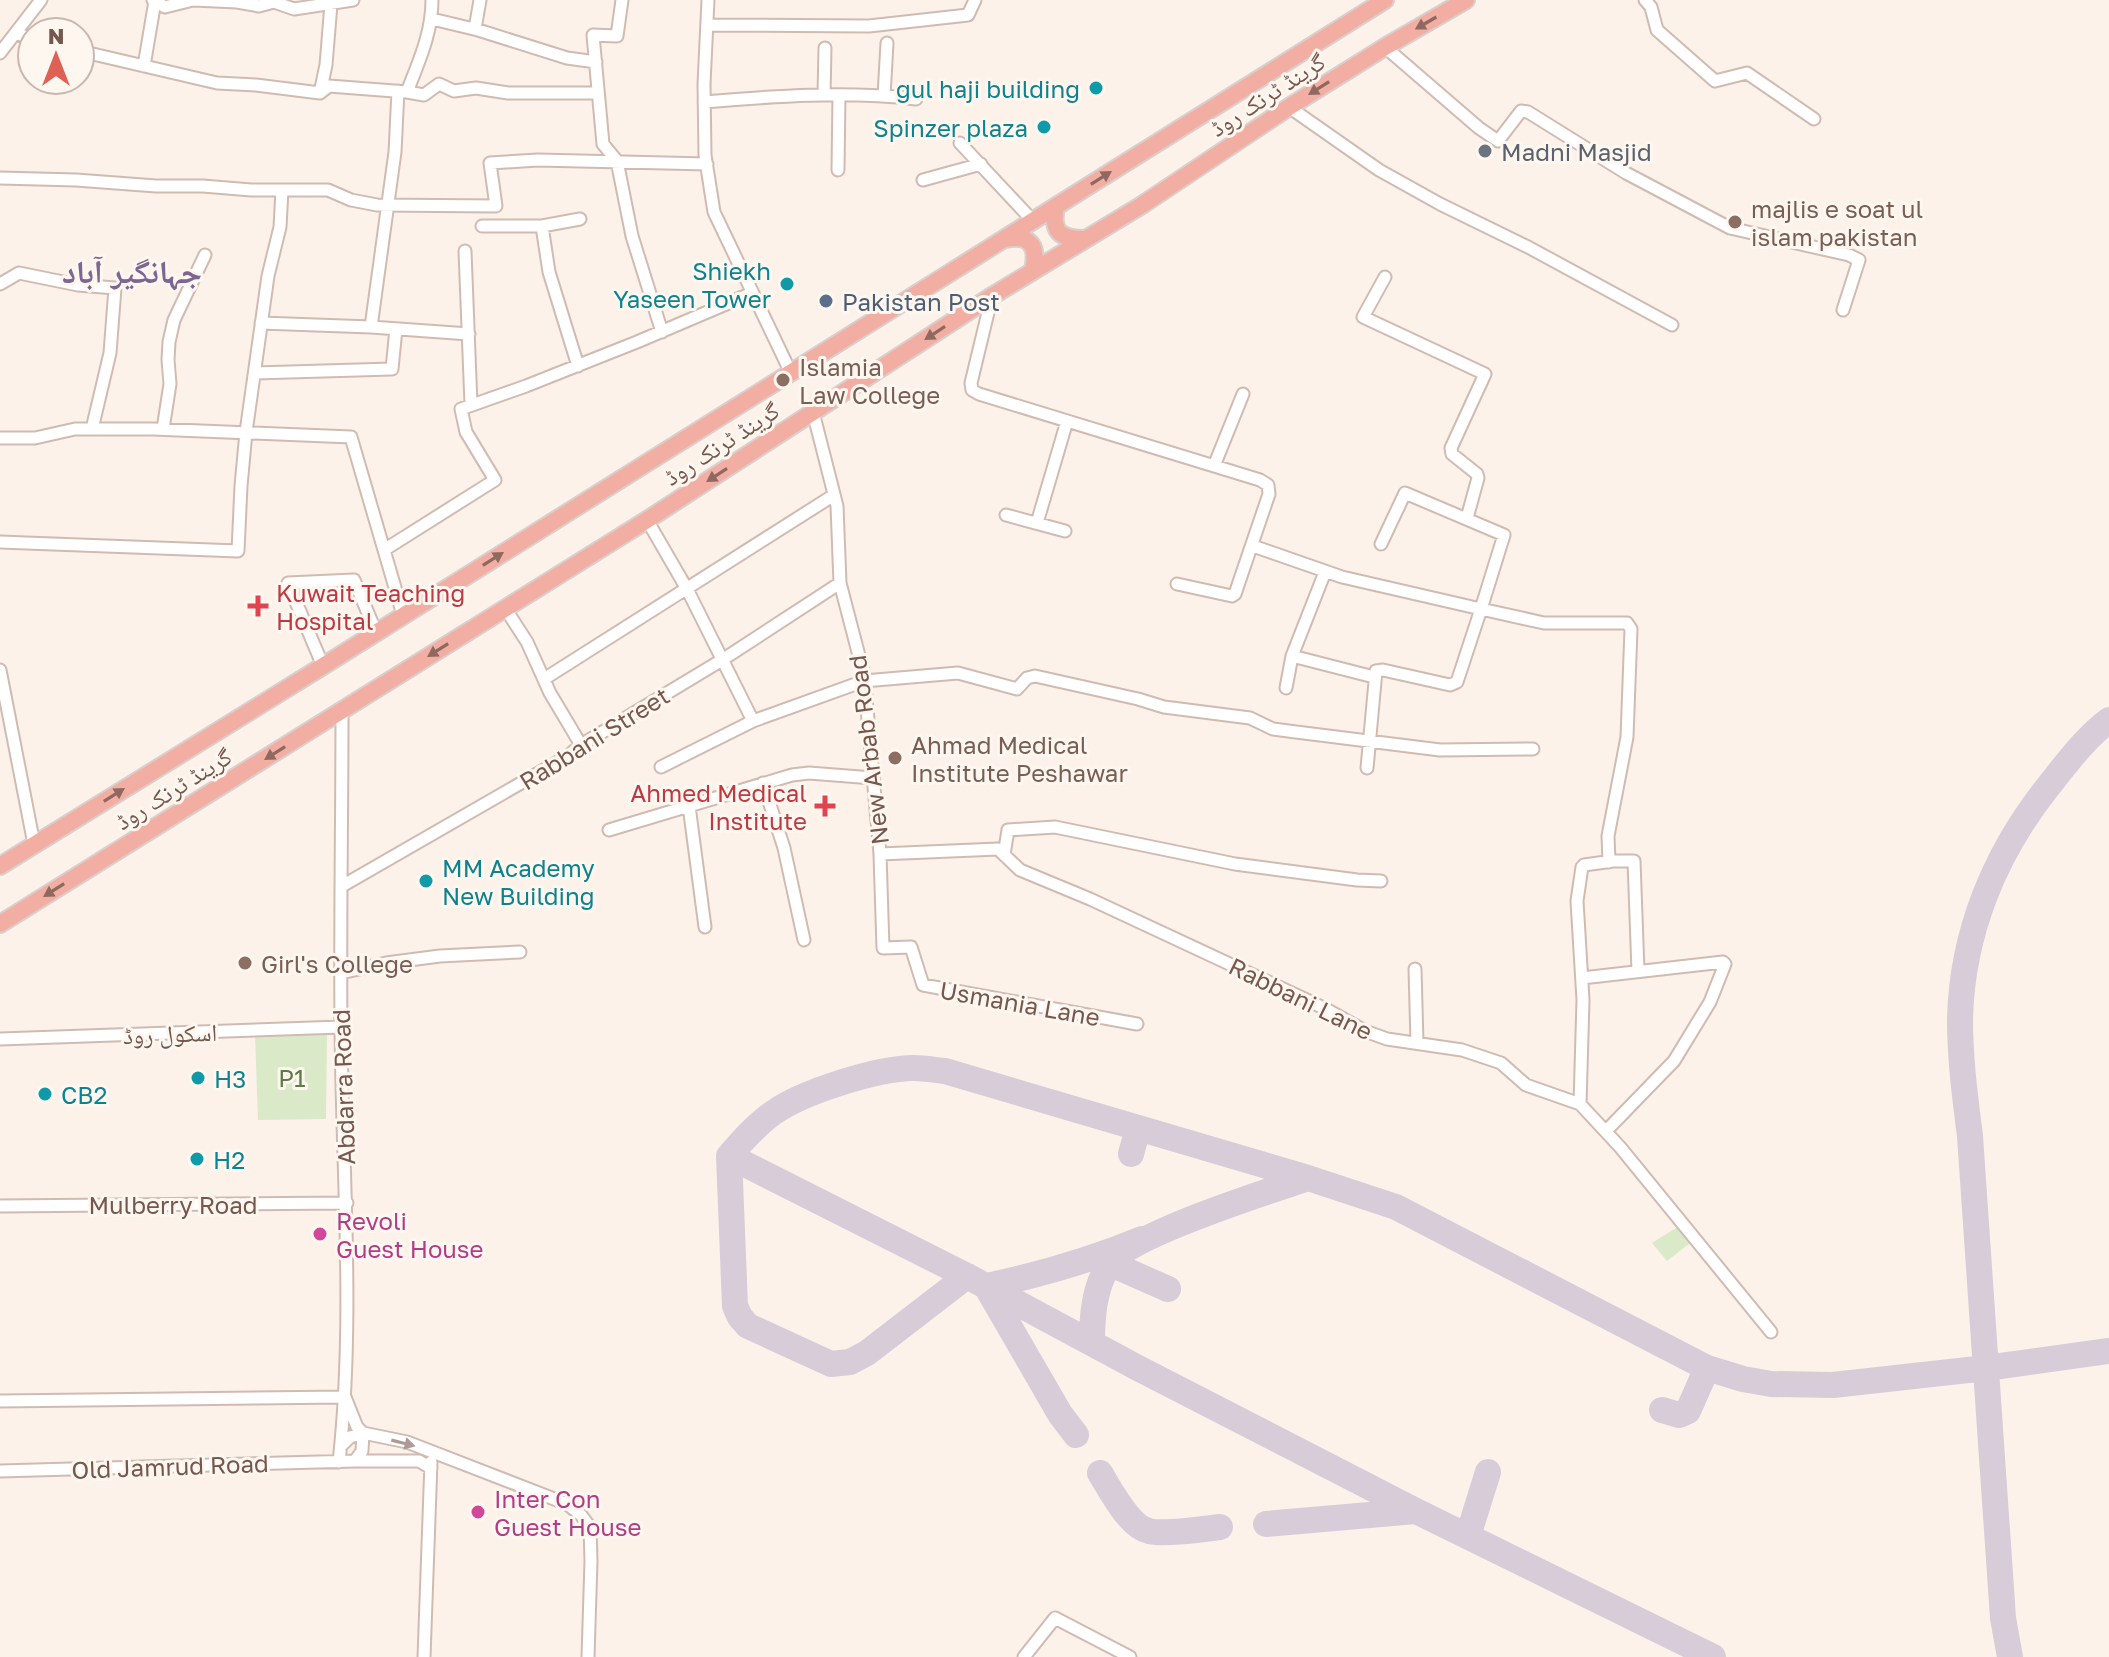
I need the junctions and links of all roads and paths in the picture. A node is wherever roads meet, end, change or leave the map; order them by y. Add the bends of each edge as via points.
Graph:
1 (154, 0) edge
2 (353, 0) edge
3 (432, 0) edge
4 (480, 0) edge
5 (622, 0) edge
6 (708, 0) edge
7 (975, 0) edge
8 (1385, 0) edge
9 (1466, 0) edge
10 (1645, 0) edge
11 (331, 4) junction
12 (432, 19) junction
13 (707, 25) junction
14 (475, 29) junction
15 (16, 35) edge
16 (887, 43) dead end
17 (1385, 47) junction
18 (825, 48) dead end
19 (0, 53) edge
20 (96, 55) edge
21 (596, 62) junction
22 (144, 66) junction
23 (402, 91) junction
24 (320, 93) junction
25 (598, 93) junction
26 (824, 95) junction
27 (839, 95) junction
28 (884, 96) junction
29 (916, 99) dead end
30 (704, 102) junction
31 (1289, 107) junction
32 (1814, 119) dead end
33 (960, 143) dead end
34 (617, 161) junction
35 (707, 164) junction
36 (981, 164) junction
37 (838, 170) dead end
38 (0, 178) edge
39 (923, 180) dead end
40 (282, 190) junction
41 (386, 205) junction
42 (1056, 206) junction
43 (580, 219) dead end
44 (1033, 221) junction
45 (482, 226) dead end
46 (542, 226) junction
47 (1004, 239) junction
48 (1087, 239) junction
49 (465, 251) dead end
50 (205, 255) dead end
51 (1033, 271) junction
52 (1385, 277) dead end
53 (0, 284) edge
54 (752, 293) junction
55 (992, 296) junction
56 (1843, 310) dead end
57 (261, 323) junction
58 (1672, 325) dead end
59 (371, 327) junction
60 (396, 329) junction
61 (662, 332) junction
62 (469, 334) junction
63 (578, 366) junction
64 (790, 371) junction
65 (255, 373) junction
66 (1243, 394) dead end
67 (471, 405) junction
68 (813, 412) junction
69 (1067, 421) junction
70 (92, 429) junction
71 (163, 429) junction
72 (246, 432) junction
73 (0, 438) edge
74 (1214, 466) junction
75 (834, 495) junction
76 (1006, 515) dead end
77 (1467, 518) junction
78 (647, 520) junction
79 (1037, 523) junction
80 (1065, 531) dead end
81 (0, 542) edge
82 (1381, 544) dead end
83 (1253, 546) junction
84 (384, 550) junction
85 (1325, 572) junction
86 (840, 583) junction
87 (1177, 584) dead end
88 (687, 589) junction
89 (505, 608) junction
90 (1481, 609) junction
91 (403, 615) junction
92 (376, 632) junction
93 (1292, 656) junction
94 (722, 660) junction
95 (323, 666) junction
96 (0, 670) edge
97 (1374, 677) junction
98 (544, 679) junction
99 (864, 681) junction
100 (1286, 688) dead end
101 (342, 712) junction
102 (5, 716) edge
103 (753, 721) junction
104 (1368, 740) junction
105 (581, 745) junction
106 (1533, 749) dead end
107 (661, 767) dead end
108 (1367, 768) dead end
109 (873, 778) junction
110 (763, 783) junction
111 (689, 806) junction
112 (609, 830) dead end
113 (34, 844) junction
114 (880, 854) junction
115 (1004, 855) junction
116 (1609, 862) junction
117 (0, 866) edge
118 (1381, 881) dead end
119 (342, 886) junction
120 (0, 924) edge
121 (705, 927) dead end
122 (804, 940) dead end
123 (883, 948) joint
124 (520, 952) dead end
125 (1415, 969) dead end
126 (1638, 971) junction
127 (341, 973) junction
128 (1582, 978) junction
129 (1137, 1024) dead end
130 (341, 1027) junction
131 (0, 1039) edge
132 (1417, 1043) junction
133 (1580, 1104) junction
134 (1606, 1131) junction
135 (347, 1203) junction
136 (0, 1206) edge
137 (1771, 1332) dead end
138 (345, 1397) junction
139 (0, 1401) edge
140 (363, 1433) junction
141 (341, 1446) junction
142 (429, 1451) junction
143 (355, 1461) junction
144 (339, 1462) junction
145 (431, 1468) junction
146 (0, 1471) edge
147 (424, 1657) edge
148 (588, 1657) edge
149 (1024, 1657) edge
150 (1130, 1657) edge

1 - 11 street via 165,7 193,0 259,6 274,2 294,9
1 - 22 street
2 - 11 street
3 - 12 street
4 - 14 street
5 - 21 street via 617,36 593,35
6 - 13 street
7 - 13 street via 968,15 869,26
42 -> 8 highway, گرینڈ ٹرنک روڈ
9 -> 17 highway, گرینڈ ٹرنک روڈ
10 - 32 street via 1657,30 1715,81 1747,73
11 - 24 street
12 - 14 street
12 - 23 street
13 - 30 street
14 - 21 street
15 - 19 street
16 - 28 street
17 -> 31 highway, گرینڈ ٹرنک روڈ
17 - 56 street via 1498,141 1521,111 1528,112 1626,173 1730,228 1859,260
18 - 26 street
20 - 22 street
21 - 25 street
22 - 24 street via 217,83
23 - 24 street via 329,86
23 - 25 street via 424,95 439,84 454,91
23 - 41 street
25 - 34 street via 603,144
26 - 27 street
26 - 30 street
27 - 28 street
27 - 37 street
28 - 29 street
30 - 35 street
31 - 48 highway, گرینڈ ٹرنک روڈ
31 - 58 street via 1379,170
33 - 36 street
34 - 35 street
34 - 41 street via 490,163 496,206
34 - 61 street via 632,236
35 - 54 street via 714,212
36 - 39 street
36 - 44 street
38 - 40 street
40 - 41 street via 328,190
40 - 57 street
41 - 59 street
42 - 44 highway, گرینڈ ٹرنک روڈ
42 - 48 highway via 1054,222 1061,234
43 - 46 street
44 - 47 highway, گرینڈ ٹرنک روڈ
45 - 46 street
46 - 63 street via 549,272
47 - 51 highway via 1017,236 1031,243
47 - 64 highway, گرینڈ ٹرنک روڈ
48 - 51 highway, گرینڈ ٹرنک روڈ
49 - 62 street
50 - 71 street via 174,320
51 - 55 highway, گرینڈ ٹرنک روڈ
52 - 77 street via 1363,317 1485,374 1451,448 1478,478
53 - 70 street via 19,273 115,288 110,353
54 - 61 street
54 - 64 street
55 -> 68 highway, گرینڈ ٹرنک روڈ
55 - 69 street via 972,390
57 - 59 street
57 - 65 street
59 - 60 street
60 - 62 street
60 - 65 street via 392,369
61 - 63 street
62 - 67 street
63 - 67 street
91 -> 64 highway, گرینڈ ٹرنک روڈ
65 - 72 street
66 - 74 street
67 - 84 street via 461,409 466,432 495,480
68 - 75 street, New Arbab Road
68 -> 78 highway, گرینڈ ٹرنک روڈ
69 - 74 street
69 - 79 street
70 - 71 street
70 - 73 street
71 - 72 street
72 - 81 street via 238,551
72 - 84 street via 351,437
74 - 83 street via 1268,485
75 - 86 street, New Arbab Road
75 - 88 street
76 - 79 street
77 - 82 street via 1405,493
77 - 90 street via 1504,535
78 - 88 street
78 - 89 highway, گرینڈ ٹرنک روڈ
79 - 80 street
83 - 85 street
83 - 87 street via 1233,596
84 - 91 street
85 - 90 street
85 - 93 street
86 - 94 street, Rabbani Street
86 - 99 street, New Arbab Road
88 - 94 street
88 - 98 street
89 - 98 street
89 -> 101 highway, گرینڈ ٹرنک روڈ
90 - 97 street via 1457,682 1450,685 1383,670
90 - 116 street via 1544,623 1623,622 1630,627 1627,737 1608,836
91 - 92 highway, گرینڈ ٹرنک روڈ
92 - 95 highway, گرینڈ ٹرنک روڈ
92 - 95 street via 354,580 288,583
93 - 97 street
93 - 100 street
94 - 103 street
94 - 105 street, Rabbani Street
113 -> 95 highway, گرینڈ ٹرنک روڈ
96 - 102 street
97 - 104 street
98 - 105 street
99 - 103 street
99 - 104 street via 958,673 1017,689 1035,676 1164,707 1250,718 1273,729
99 - 109 street, New Arbab Road
101 - 119 street, Abdarra Road
101 -> 120 highway, گرینڈ ٹرنک روڈ
102 - 113 street
103 - 107 street
104 - 106 street via 1440,750
104 - 108 street
105 - 119 street, Rabbani Street
109 - 110 street via 809,773
109 - 114 street, New Arbab Road
110 - 111 street
110 - 122 street
111 - 112 street
111 - 121 street
113 - 117 highway, گرینڈ ٹرنک روڈ
114 - 115 street, Rabbani Lane via 998,849
114 - 123 street, New Arbab Road
115 - 118 street via 1008,830 1055,827 1235,864
115 - 132 street, Rabbani Lane via 1020,870 1365,1031
116 - 126 street via 1634,861
116 - 128 street via 1582,867 1577,901
119 - 127 street, Abdarra Road
123 - 129 street, Usmania Lane via 911,947 923,985
124 - 127 street via 440,956
125 - 132 street
126 - 128 street
126 - 134 street via 1725,964 1710,1002 1674,1061
127 - 130 street, Abdarra Road
128 - 133 street
130 - 131 street, اسکول روڈ
130 - 135 street, Abdarra Road
132 - 133 street, Rabbani Lane via 1501,1063 1526,1085
133 - 134 street, Rabbani Lane
134 - 137 street, Rabbani Lane
135 - 136 street, Mulberry Road
135 - 138 street, Abdarra Road
138 - 139 street
138 - 140 street
138 - 141 street, Abdarra Road
140 - 141 street
140 -> 142 street
140 - 143 street
141 - 144 street, Abdarra Road
142 - 145 street
142 - 148 street via 567,1504 581,1515 590,1527
143 - 144 street, Old Jamrud Road
143 - 145 street, Old Jamrud Road via 419,1461
144 - 146 street, Old Jamrud Road
145 - 147 street
149 - 150 street via 1055,1618

